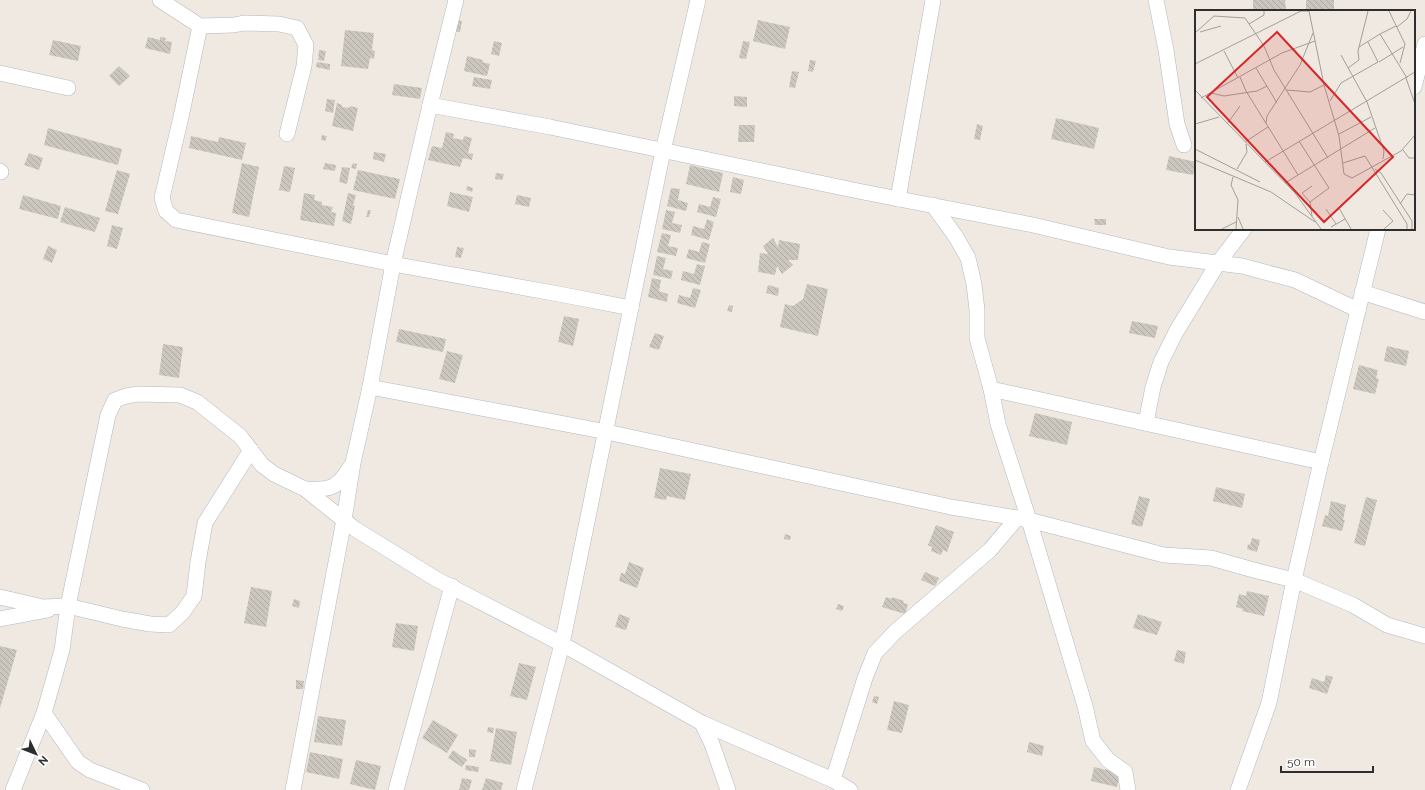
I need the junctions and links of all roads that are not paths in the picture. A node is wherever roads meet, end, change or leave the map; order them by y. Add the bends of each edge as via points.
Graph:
1 (160, 0) edge
2 (456, 0) edge
3 (698, 0) edge
4 (933, 0) edge
5 (1156, 0) edge
6 (200, 26) junction
7 (1421, 46) edge
8 (0, 73) edge
9 (1415, 82) edge
10 (68, 88) dead end
11 (430, 105) junction
12 (287, 134) dead end
13 (1184, 145) dead end
14 (663, 151) junction
15 (898, 199) junction
16 (933, 205) junction
17 (1243, 230) edge
18 (1378, 230) edge
19 (1218, 263) junction
20 (393, 264) junction
21 (1362, 292) junction
22 (631, 308) junction
23 (1358, 310) junction
24 (1425, 312) edge
25 (370, 387) junction
26 (991, 389) junction
27 (1146, 423) junction
28 (607, 432) junction
29 (250, 450) junction
30 (1321, 462) junction
31 (353, 463) junction
32 (305, 489) junction
33 (1023, 519) junction
34 (344, 520) junction
35 (1294, 580) junction
36 (452, 586) junction
37 (0, 597) edge
38 (68, 606) junction
39 (0, 619) edge
40 (1425, 636) edge
41 (562, 644) junction
42 (44, 713) junction
43 (702, 723) junction
44 (833, 780) junction
45 (13, 790) edge
46 (142, 790) edge
47 (293, 790) edge
48 (396, 790) edge
49 (524, 790) edge
50 (728, 790) edge
51 (850, 790) edge
52 (1128, 790) edge
53 (1238, 790) edge

1 - 6 street
2 - 11 street
3 - 14 street
4 - 15 street
5 - 13 street via 1177,124
6 - 12 street via 244,23 279,24 298,28 306,45 304,66
6 - 20 street via 162,198 166,211 176,220
7 - 9 street
8 - 10 street
11 - 14 street
11 - 20 street
14 - 15 street
14 - 22 street
15 - 16 street
16 - 19 street via 1169,256
16 - 26 street via 968,258 975,291 977,338
17 - 19 street
18 - 21 street
19 - 23 street via 1242,266 1295,280
19 - 27 street via 1161,362
20 - 22 street
20 - 25 street
21 - 23 street
21 - 24 street
22 - 28 street
23 - 30 street
25 - 28 street
25 - 31 street
26 - 27 street
26 - 33 street
27 - 30 street
28 - 33 street via 951,507
28 - 41 street
29 - 32 street via 262,465 274,474
29 - 38 street via 205,523 194,596 183,612 169,625 143,623
29 - 38 street via 240,436 197,402 180,395 138,394 115,400 108,415
30 - 35 street
31 - 32 street via 344,478 333,487
31 - 34 street
32 - 34 street
33 - 35 street via 1164,555 1211,558
33 - 44 street via 895,632 875,653
33 - 52 street via 1085,706 1093,741 1108,760 1125,772
34 - 36 street via 436,579
34 - 47 street
35 - 40 street via 1353,605 1387,625
35 - 53 street via 1269,703
36 - 41 street
36 - 48 street
37 - 38 street via 43,607
38 - 39 street
38 - 42 street via 62,650
41 - 43 street
41 - 49 street
42 - 45 street
42 - 46 street via 78,762 90,770
43 - 44 street
43 - 50 street
44 - 51 street

